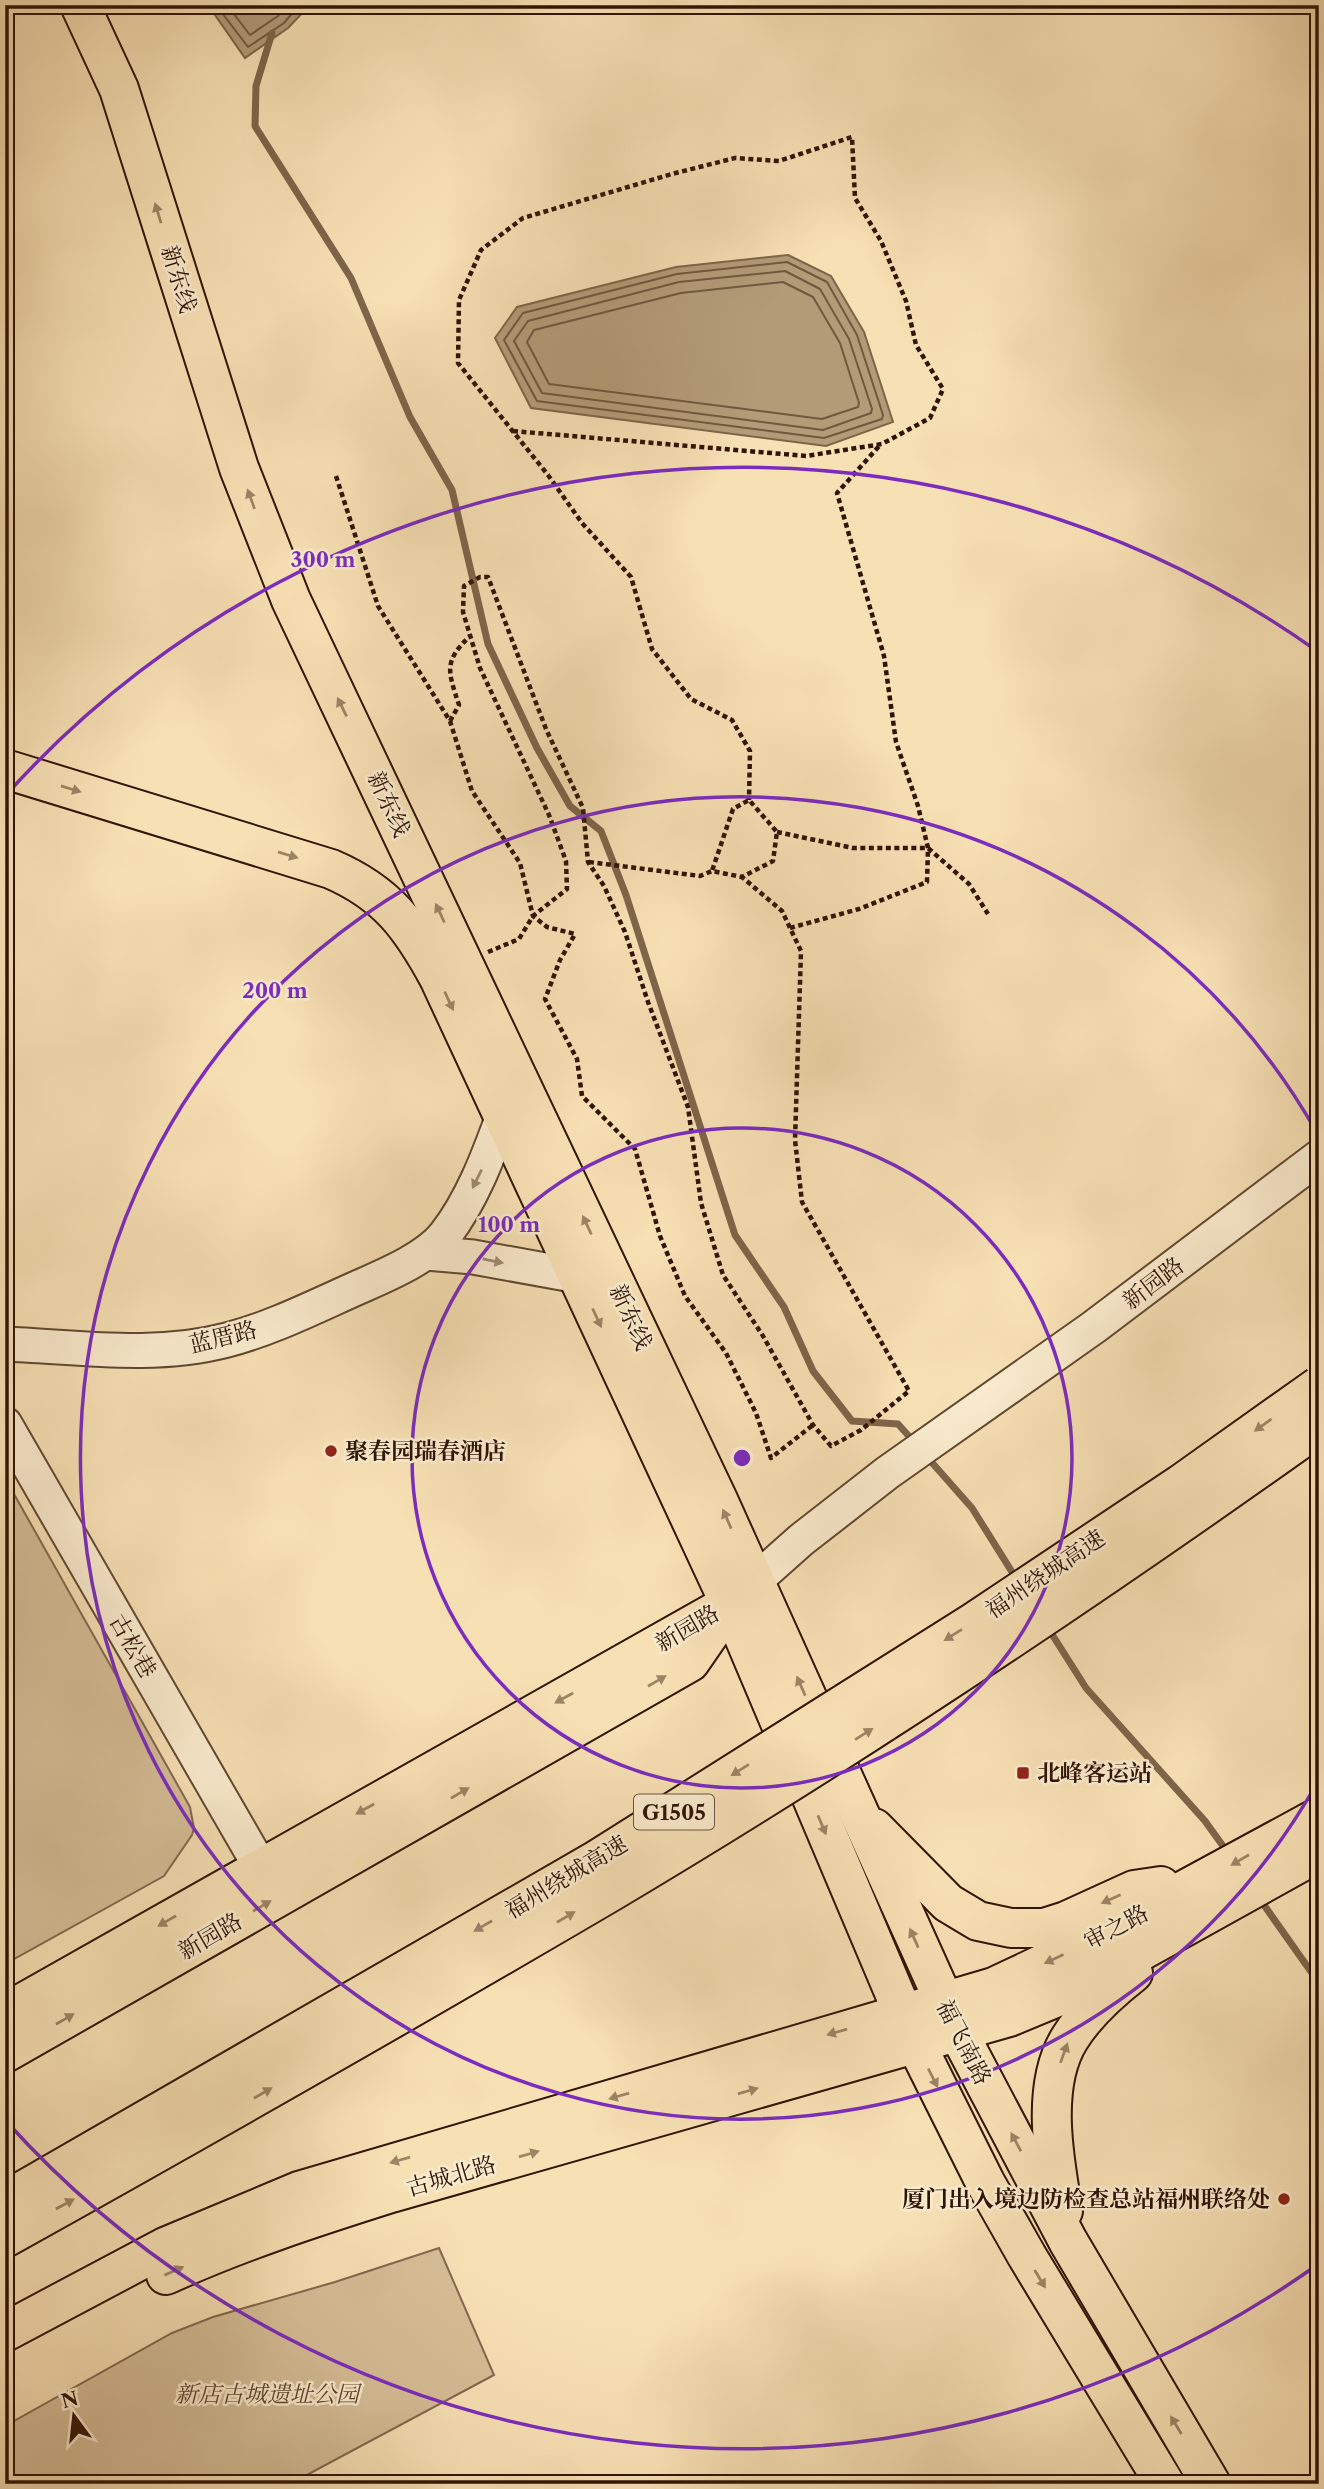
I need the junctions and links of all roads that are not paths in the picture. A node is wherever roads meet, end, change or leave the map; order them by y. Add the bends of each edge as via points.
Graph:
1 (80, 5) edge
2 (5, 769) edge
3 (512, 1101) junction
4 (1319, 1157) edge
5 (426, 1253) junction
6 (578, 1276) junction
7 (5, 1343) edge
8 (1319, 1386) edge
9 (5, 1424) edge
10 (1319, 1426) edge
11 (742, 1592) junction
12 (857, 1811) junction
13 (1319, 1817) edge
14 (1297, 1852) edge
15 (261, 1868) junction
16 (1210, 1894) junction
17 (5, 2013) edge
18 (951, 2017) junction
19 (909, 2029) junction
20 (5, 2053) edge
21 (5, 2201) edge
22 (5, 2238) edge
23 (1068, 2241) junction
24 (5, 2332) edge
25 (5, 2360) edge
26 (1166, 2484) edge
27 (1211, 2484) edge

3 -> 1 main road, 新东线 via 464,962 274,561 239,468 119,89
2 -> 3 main road, 新东线 via 312,862 380,896 423,948
3 -> 5 street via 470,1195 444,1236
3 - 6 main road, 新东线
11 -> 3 main road, 新东线
4 - 11 street, 新园路 via 1094,1327 887,1473
5 -> 6 street
5 - 7 street, 蓝厝路 via 290,1318 228,1340 139,1350
6 -> 11 main road, 新东线
8 -> 21 main road, 福州绕城高速 / G1505, bridge via 974,1622 595,1861
9 - 15 street, 古松巷
22 -> 10 main road, 福州绕城高速 / G1505, bridge via 638,1875 1160,1540
12 -> 11 main road, 福飞南路
11 -> 15 main road, 新园路
11 -> 19 main road, 福飞南路
20 -> 11 main road, 新园路 via 690,1662
16 -> 12 main road via 1133,1890 1044,1928 978,1921 948,1903
18 -> 12 main road, 福飞南路
13 - 14 main road, 审之路
14 - 16 main road, 审之路
15 -> 17 main road, 新园路
16 - 18 main road, 审之路 via 1062,1995 1009,2017
23 -> 16 main road via 1052,2123 1054,2079 1069,2039 1108,1992
18 - 19 main road, 审之路
23 -> 18 main road, 福飞南路
19 -> 24 main road, 古城北路 via 299,2192 165,2247
25 -> 19 main road, 古城北路 via 153,2280 214,2254 391,2193
19 -> 26 main road, 福飞南路 via 1021,2246
27 -> 23 main road, 福飞南路

